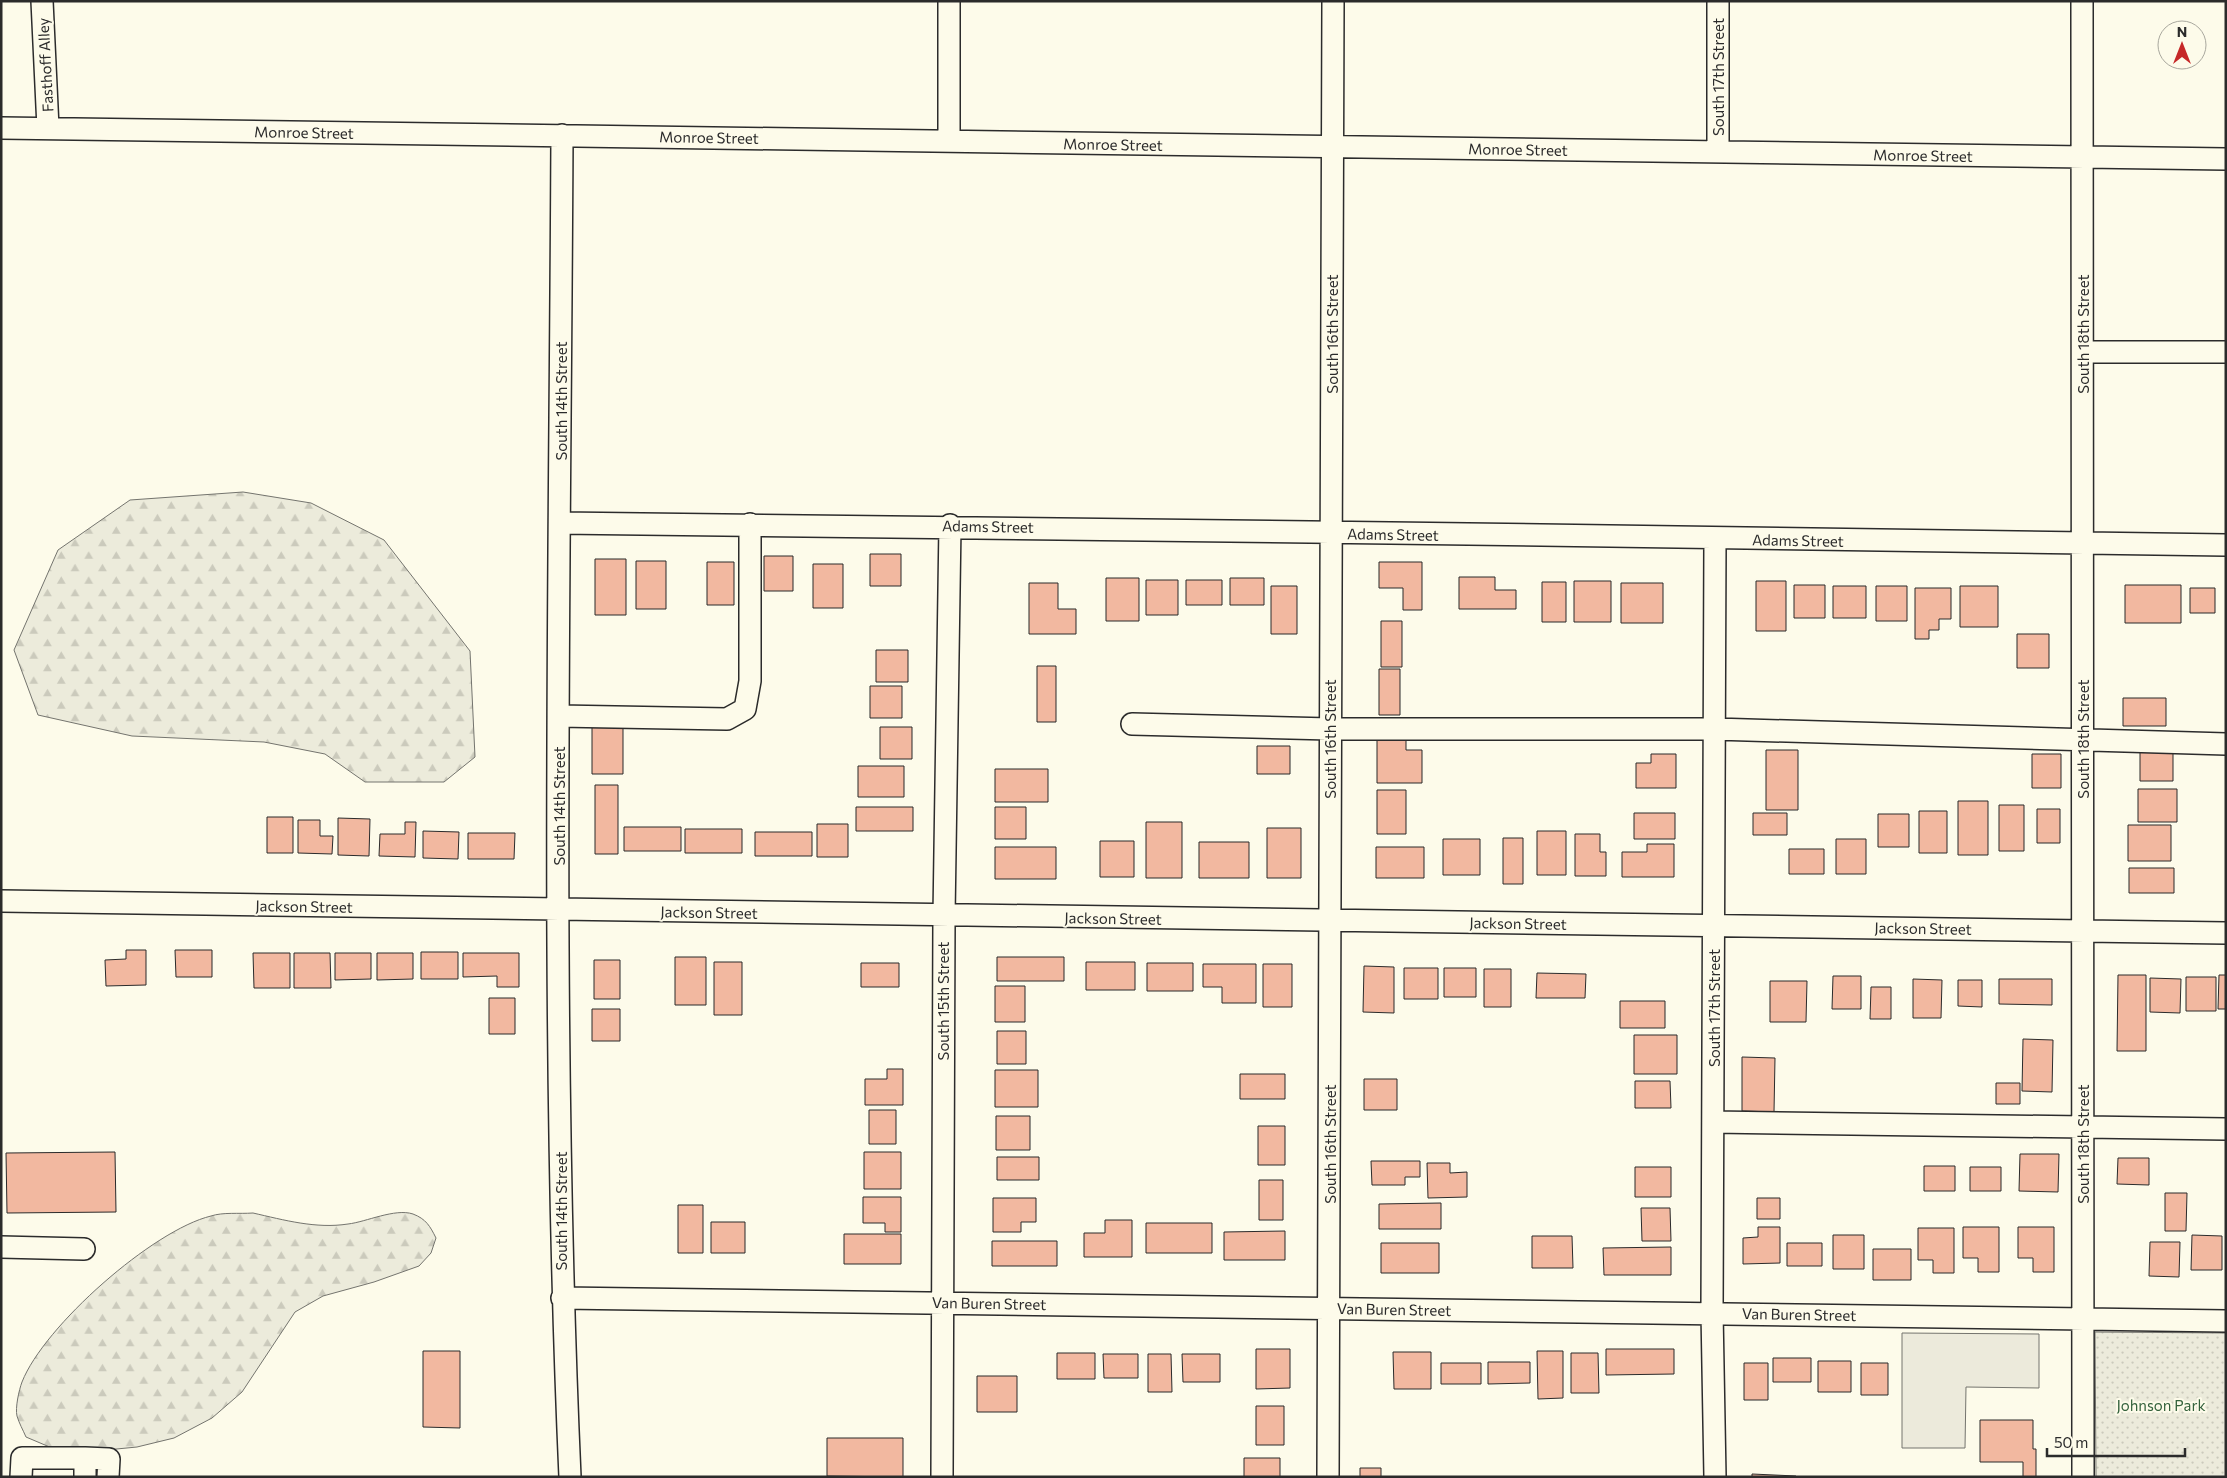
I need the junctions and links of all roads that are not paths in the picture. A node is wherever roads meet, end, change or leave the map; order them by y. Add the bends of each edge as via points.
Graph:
1 (42, 1) edge
2 (949, 1) edge
3 (1333, 1) edge
4 (1718, 1) edge
5 (2082, 1) edge
6 (1, 128) edge
7 (48, 128) junction
8 (562, 135) junction
9 (950, 141) junction
10 (1333, 147) junction
11 (1718, 152) junction
12 (2083, 157) junction
13 (2226, 159) edge
14 (2083, 352) junction
15 (2226, 352) edge
16 (560, 523) junction
17 (750, 524) junction
18 (950, 525) junction
19 (1331, 533) junction
20 (1715, 538) junction
21 (2083, 544) junction
22 (2226, 545) edge
23 (559, 716) junction
24 (1132, 724) dead end
25 (1330, 729) junction
26 (1715, 729) junction
27 (2083, 740) junction
28 (2226, 744) edge
29 (1, 901) edge
30 (559, 910) junction
31 (944, 916) junction
32 (1330, 921) junction
33 (1715, 925) junction
34 (2083, 931) junction
35 (2226, 933) edge
36 (1713, 1122) junction
37 (2083, 1127) junction
38 (2226, 1129) edge
39 (1, 1247) edge
40 (84, 1249) dead end
41 (562, 1298) junction
42 (943, 1303) junction
43 (1329, 1309) junction
44 (1712, 1312) junction
45 (2083, 1318) junction
46 (2226, 1321) edge
47 (85, 1467) edge
48 (21, 1477) edge
49 (108, 1477) edge
50 (570, 1477) edge
51 (942, 1477) edge
52 (1328, 1477) edge
53 (1715, 1477) edge
54 (2083, 1477) edge

1 - 7 street, Fasthoff Alley
2 - 9 street
3 - 10 street, South 16th Street
4 - 11 street, South 17th Street
5 - 12 street, South 18th Street
6 - 7 street, Monroe Street
7 - 8 street, Monroe Street
8 - 9 street, Monroe Street
8 - 16 street, South 14th Street
9 - 10 street, Monroe Street
10 - 11 street, Monroe Street
10 - 19 street, South 16th Street
11 - 12 street, Monroe Street
12 - 13 street, Monroe Street
12 - 14 street, South 18th Street
14 - 15 street
14 - 21 street, South 18th Street
16 - 17 street, Adams Street
16 - 23 street, South 14th Street
17 - 18 street, Adams Street
17 - 23 street via 750,681 745,708 728,719
18 - 19 street, Adams Street
18 - 31 street, South 15th Street
19 - 20 street, Adams Street
19 - 25 street, South 16th Street
20 - 21 street, Adams Street
20 - 26 street, South 17th Street
21 - 22 street, Adams Street
21 - 27 street, South 18th Street
23 - 30 street, South 14th Street
24 - 25 street
25 - 26 street
25 - 32 street, South 16th Street
26 - 27 street
26 - 33 street, South 17th Street
27 - 28 street
27 - 34 street, South 18th Street
29 - 30 street, Jackson Street
30 - 31 street, Jackson Street
30 - 41 street, South 14th Street
31 - 32 street, Jackson Street
31 - 42 street, South 15th Street
32 - 33 street, Jackson Street
32 - 43 street, South 16th Street
33 - 34 street, Jackson Street
33 - 36 street, South 17th Street
34 - 35 street, Jackson Street
34 - 37 street, South 18th Street
36 - 37 street
36 - 44 street, South 17th Street
37 - 38 street
37 - 45 street, South 18th Street
39 - 40 street
41 - 42 street, Van Buren Street
41 - 50 street, South 14th Street
42 - 43 street, Van Buren Street
42 - 51 street, South 15th Street
43 - 44 street, Van Buren Street
43 - 52 street, South 16th Street
44 - 45 street, Van Buren Street
44 - 53 street, South 17th Street
45 - 46 street, Van Buren Street
45 - 54 street, South 18th Street
47 - 48 street via 22,1458
47 - 49 street via 109,1459

